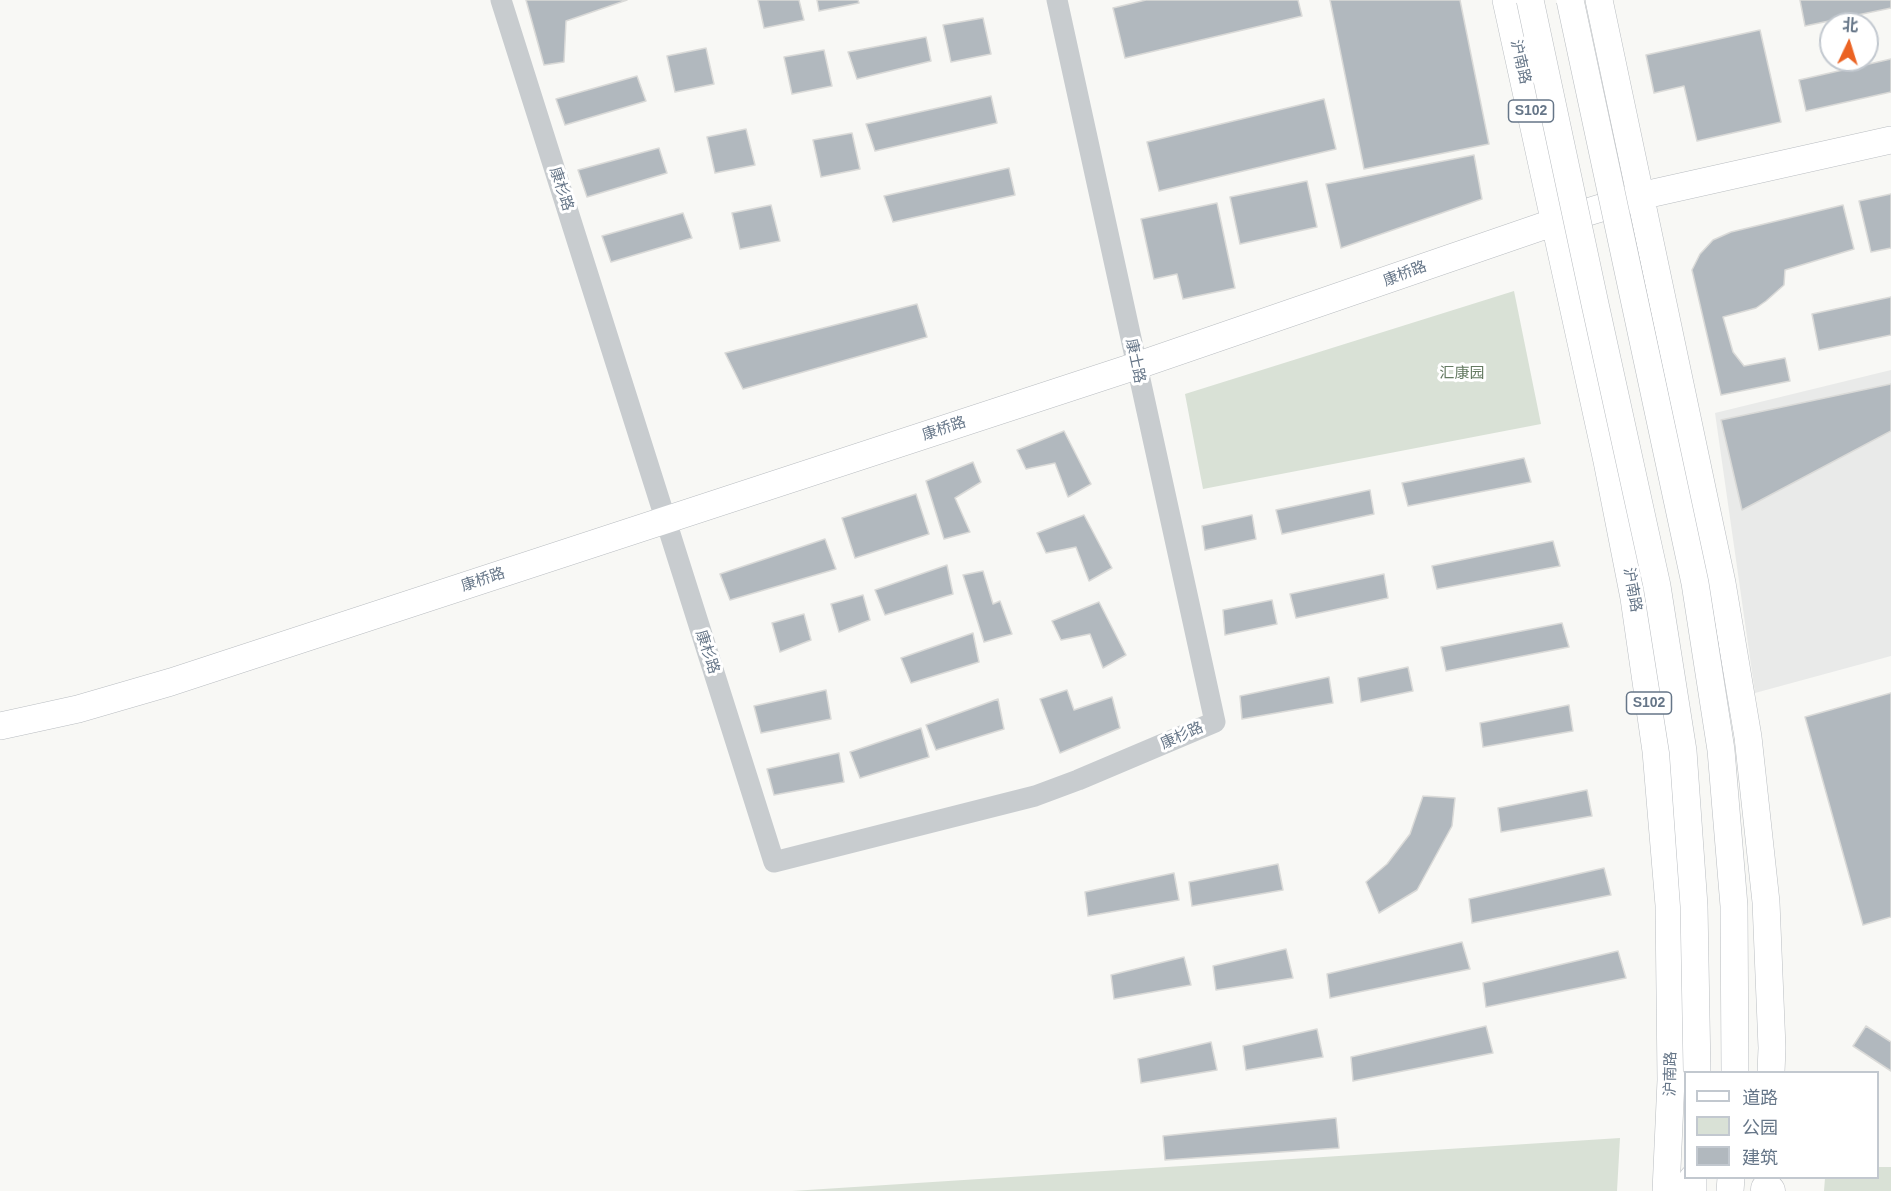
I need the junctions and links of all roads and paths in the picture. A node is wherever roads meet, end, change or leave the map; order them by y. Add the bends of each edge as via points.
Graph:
1 (501, 0) edge
2 (1057, 0) edge
3 (1506, 0) edge
4 (1530, 0) edge
5 (1570, 0) edge
6 (1599, 0) edge
7 (1891, 140) edge
8 (1640, 196) junction
9 (1555, 222) junction
10 (1136, 366) junction
11 (666, 520) junction
12 (1215, 722) joint
13 (0, 726) edge
14 (1697, 1071) edge
15 (1735, 1071) edge
16 (1771, 1071) edge
17 (1666, 1191) edge

1 - 11 street, 康杉路
2 - 10 street, 康士路
3 - 9 main road, 沪南路 / S102
4 - 14 main road, bridge via 1657,586 1672,680 1683,751 1693,894
5 - 15 main road, bridge via 1695,583 1721,750 1734,906
6 - 8 main road
7 - 8 main road, 康桥路
8 - 9 main road, 康桥路
8 - 16 main road via 1719,572 1748,736 1766,902
9 - 10 main road, 康桥路
9 - 17 main road, 沪南路 / S102 via 1634,598 1656,751 1670,905 1671,1080
10 - 11 main road, 康桥路
10 - 12 street, 康士路
11 - 12 street, 康杉路 via 774,862 1035,796
11 - 13 main road, 康桥路 via 132,694

